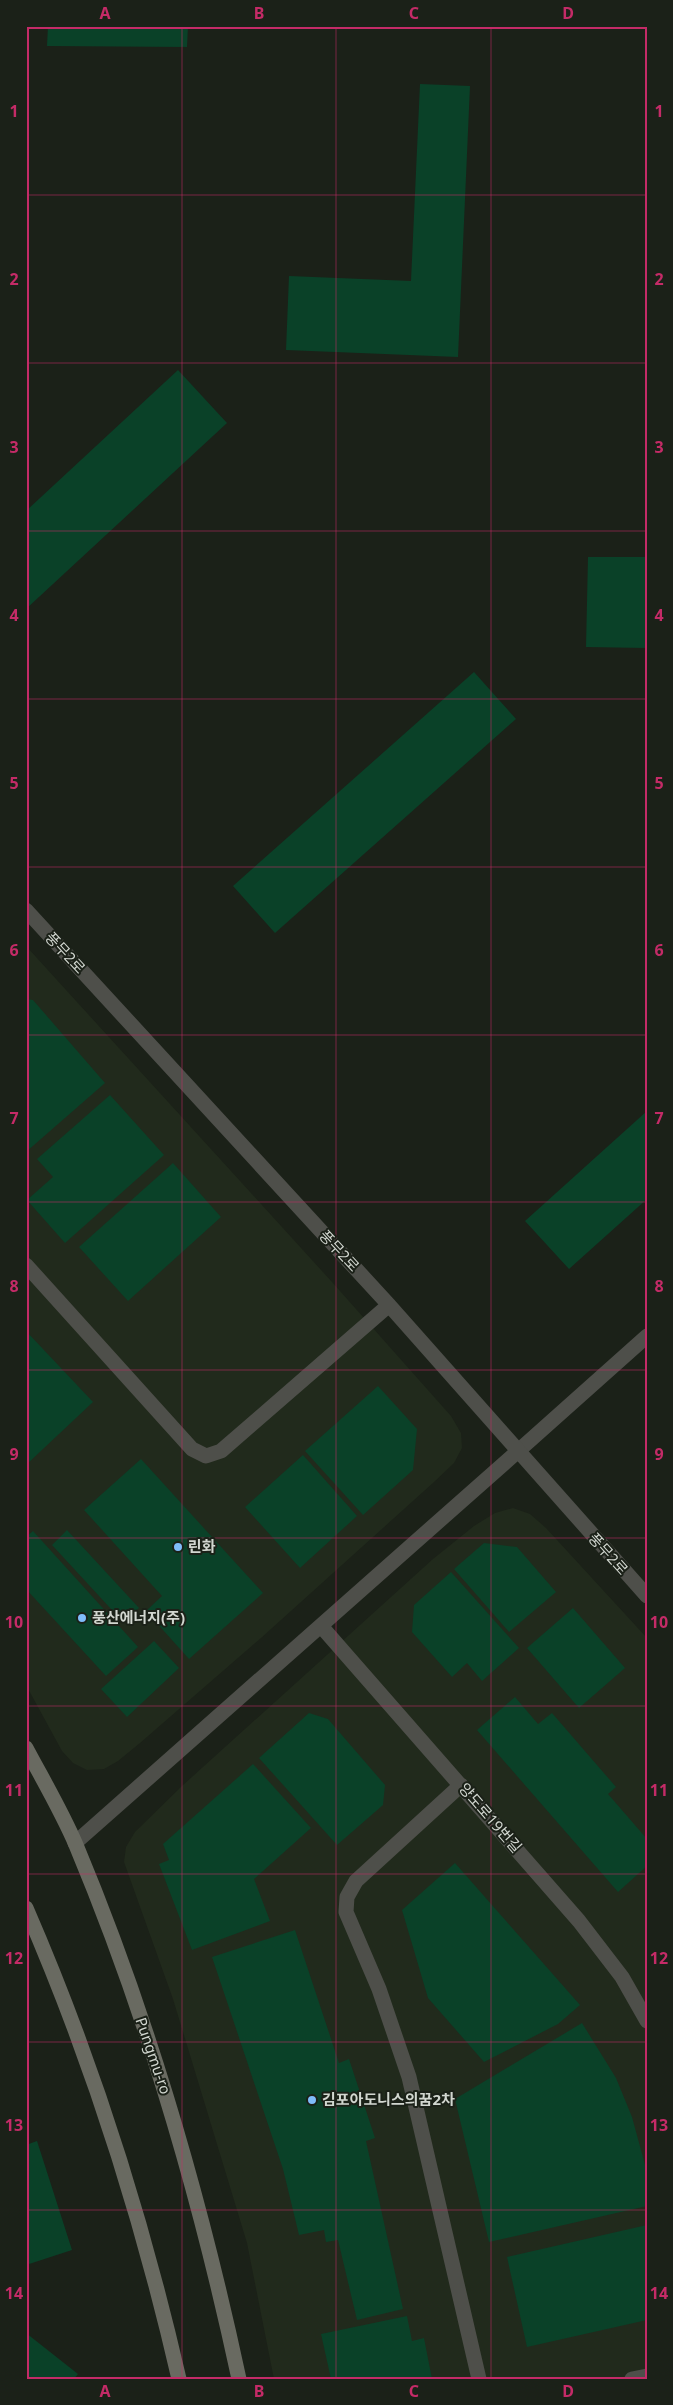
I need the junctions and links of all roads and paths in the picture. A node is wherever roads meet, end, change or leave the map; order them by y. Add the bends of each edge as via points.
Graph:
1 (28, 917) edge
2 (26, 1265) edge
3 (388, 1305) junction
4 (647, 1336) edge
5 (517, 1452) junction
6 (647, 1596) edge
7 (320, 1626) junction
8 (26, 1748) edge
9 (461, 1785) junction
10 (75, 1843) junction
11 (26, 1908) edge
12 (647, 2021) edge
13 (647, 2376) edge
14 (178, 2379) edge
15 (239, 2379) edge
16 (479, 2379) edge
17 (632, 2379) edge

1 - 3 street, 풍무2로
2 - 3 street via 192,1449 206,1456 221,1451
3 - 5 street, 풍무2로
4 - 5 street
5 - 6 street, 풍무2로
5 - 7 street
7 - 9 street, 양도로19번길
7 - 10 street
8 - 10 street, Pungmu-ro
9 - 12 street, 양도로19번길 via 579,1921 622,1978
9 - 16 street via 356,1881 347,1897 346,1912 379,1989 409,2077
10 - 15 street, Pungmu-ro via 112,1935 172,2113
11 - 14 street via 74,2024 112,2134 157,2285
13 - 17 street

